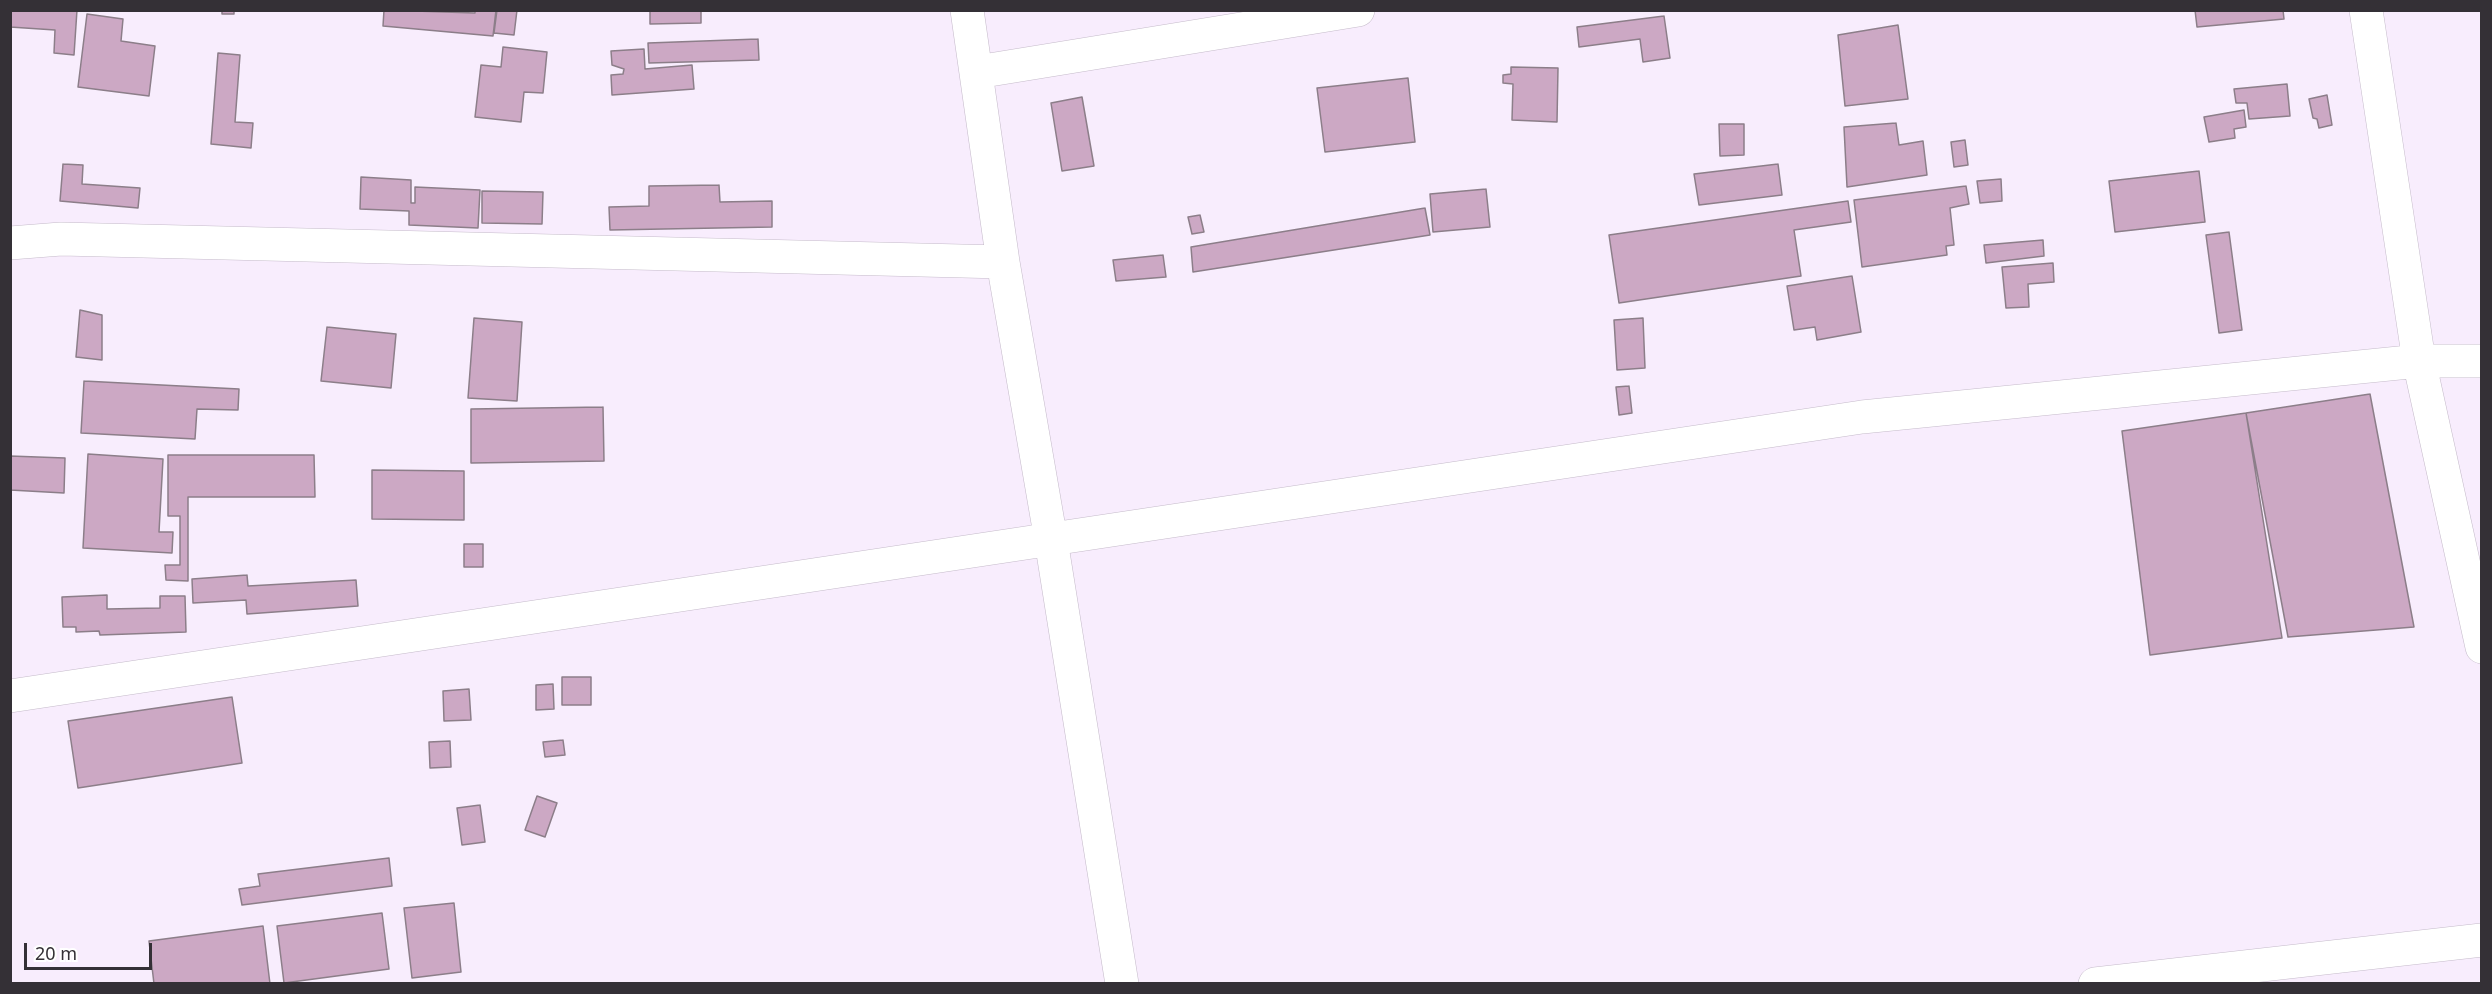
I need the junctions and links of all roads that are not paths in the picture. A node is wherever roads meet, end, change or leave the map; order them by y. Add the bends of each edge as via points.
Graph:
1 (967, 10) edge
2 (1358, 10) edge
3 (2366, 10) edge
4 (977, 72) junction
5 (10, 243) edge
6 (1003, 262) junction
7 (2419, 361) junction
8 (2481, 361) edge
9 (1051, 540) junction
10 (2481, 647) edge
11 (10, 696) edge
12 (2481, 940) edge
13 (1122, 984) edge
14 (2095, 984) edge

1 - 4 street
2 - 4 street
3 - 7 street
4 - 6 street
5 - 6 street via 61,239
6 - 9 street
7 - 8 street
7 - 9 street via 1862,417
7 - 10 street
9 - 11 street
9 - 13 street
12 - 14 street

